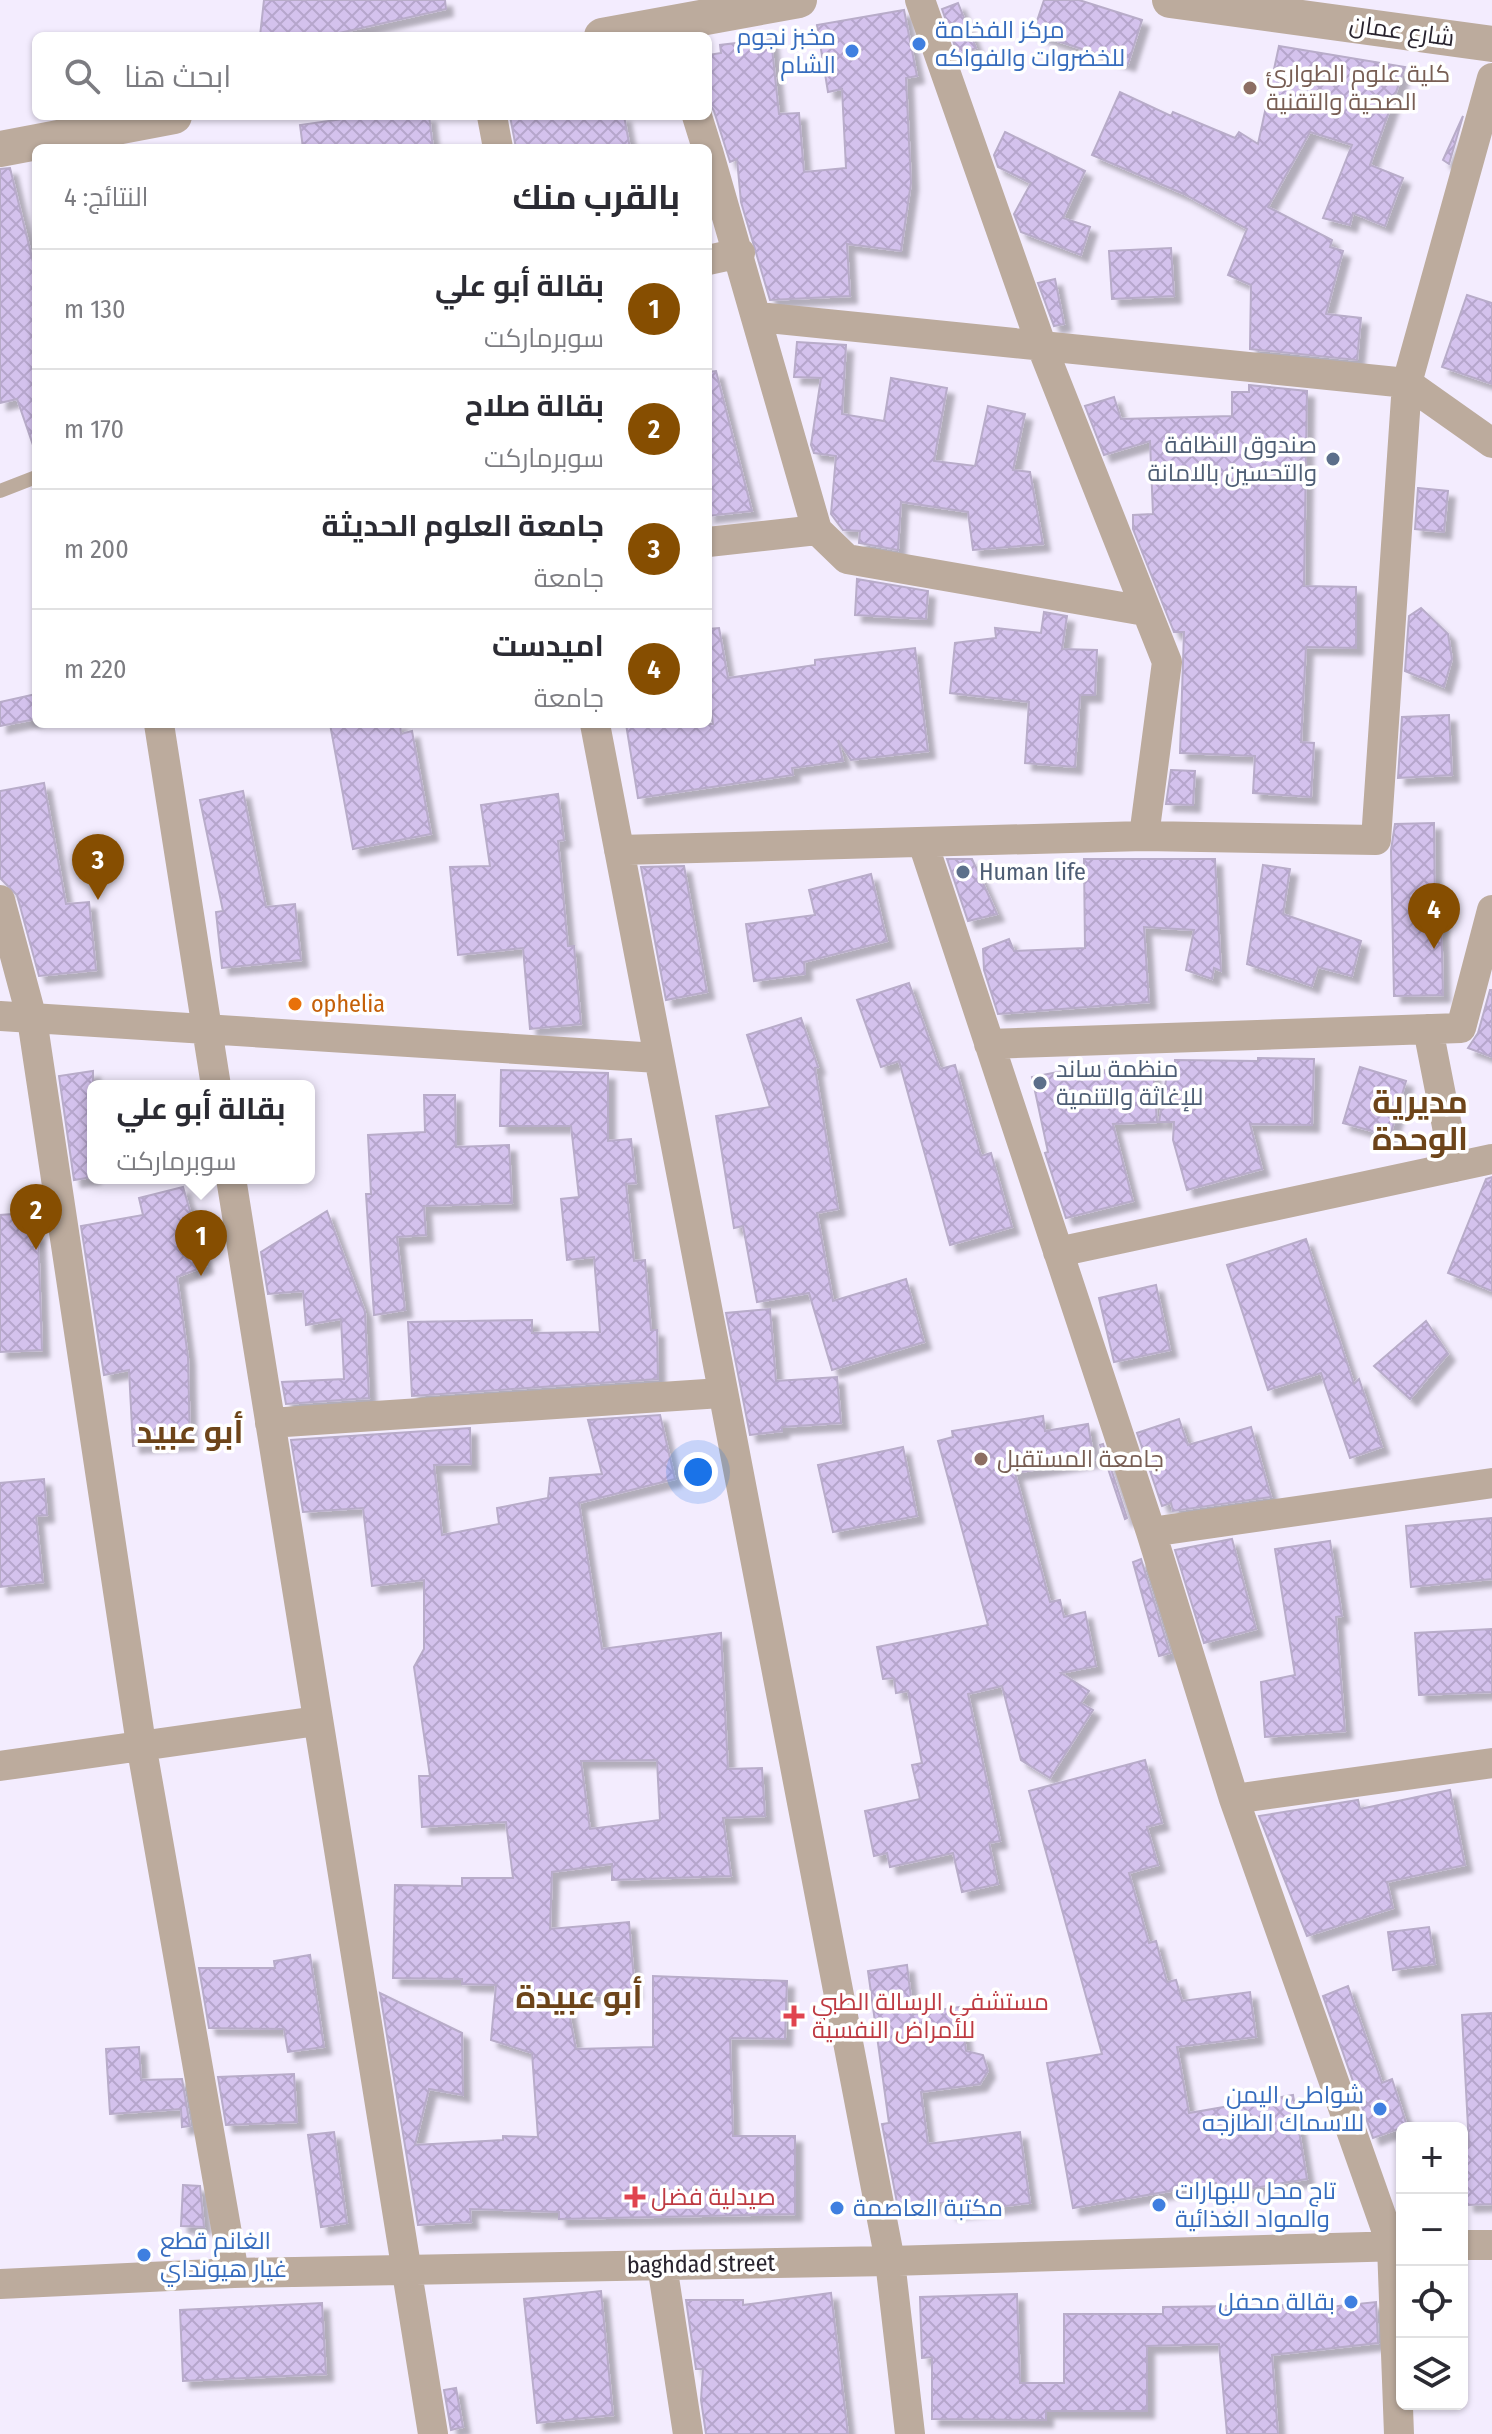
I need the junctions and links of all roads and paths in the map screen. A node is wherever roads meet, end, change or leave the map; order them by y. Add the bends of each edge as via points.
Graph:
1 (799, 0) edge
2 (920, 0) edge
3 (1170, 0) edge
4 (1312, 9) edge
5 (667, 20) edge
6 (618, 32) edge
7 (1492, 44) edge
8 (1492, 78) edge
9 (153, 120) edge
10 (493, 120) edge
11 (698, 120) edge
12 (497, 144) edge
13 (706, 144) edge
14 (0, 149) edge
15 (712, 163) edge
16 (740, 253) junction
17 (712, 259) edge
18 (758, 317) junction
19 (1042, 347) junction
20 (1407, 383) junction
21 (1492, 443) edge
22 (32, 479) edge
23 (0, 491) edge
24 (817, 530) junction
25 (712, 542) edge
26 (1145, 611) junction
27 (160, 728) edge
28 (596, 728) edge
29 (1144, 836) junction
30 (923, 843) junction
31 (619, 850) junction
32 (0, 900) edge
33 (1492, 910) edge
34 (0, 1016) edge
35 (32, 1019) junction
36 (1428, 1029) junction
37 (207, 1030) junction
38 (989, 1044) junction
39 (658, 1058) junction
40 (215, 1080) edge
41 (1492, 1159) edge
42 (1455, 1167) junction
43 (232, 1184) edge
44 (1058, 1252) junction
45 (721, 1393) junction
46 (270, 1423) junction
47 (1492, 1483) edge
48 (1151, 1532) junction
49 (317, 1721) junction
50 (141, 1744) junction
51 (1492, 1763) edge
52 (0, 1766) edge
53 (1234, 1799) junction
54 (1396, 2243) edge
55 (1468, 2245) edge
56 (1492, 2245) edge
57 (1396, 2246) edge
58 (890, 2261) junction
59 (662, 2265) junction
60 (1397, 2266) edge
61 (404, 2270) junction
62 (234, 2273) junction
63 (0, 2284) edge
64 (433, 2434) edge
65 (688, 2434) edge
66 (910, 2434) edge
67 (1399, 2434) edge

1 - 5 street
2 - 19 street
3 - 4 street, شارع عمان
4 - 7 street, شارع عمان
5 - 6 street
8 - 20 street
9 - 14 street
10 - 12 street
11 - 13 street
15 - 16 street
16 - 17 street
16 - 18 street
18 - 19 street
18 - 24 street
19 - 20 street
19 - 26 street
20 - 21 street
20 - 29 street via 1376,840
22 - 23 lane
24 - 25 street
24 - 26 street via 847,559
26 - 29 street via 1167,662
27 - 37 street
28 - 31 street
29 - 30 street
30 - 31 street
30 - 38 street
31 - 39 street
32 - 35 street
33 - 36 street via 1461,1028
34 - 35 street
35 - 37 street
35 - 50 street
36 - 38 street
36 - 42 street
37 - 39 street
37 - 40 street
38 - 44 street
39 - 45 street
41 - 42 street
42 - 44 street
43 - 46 street
44 - 48 street
45 - 46 street
45 - 58 street
46 - 49 street
47 - 48 street
48 - 53 street
49 - 50 street
49 - 61 street
50 - 52 street
50 - 62 street
51 - 53 street
53 - 54 street
55 - 56 street
57 - 58 street, baghdad street
58 - 59 street, baghdad street
58 - 66 street
59 - 61 street, baghdad street
59 - 65 street
60 - 67 street
61 - 62 street, baghdad street
61 - 64 street
62 - 63 street, baghdad street

